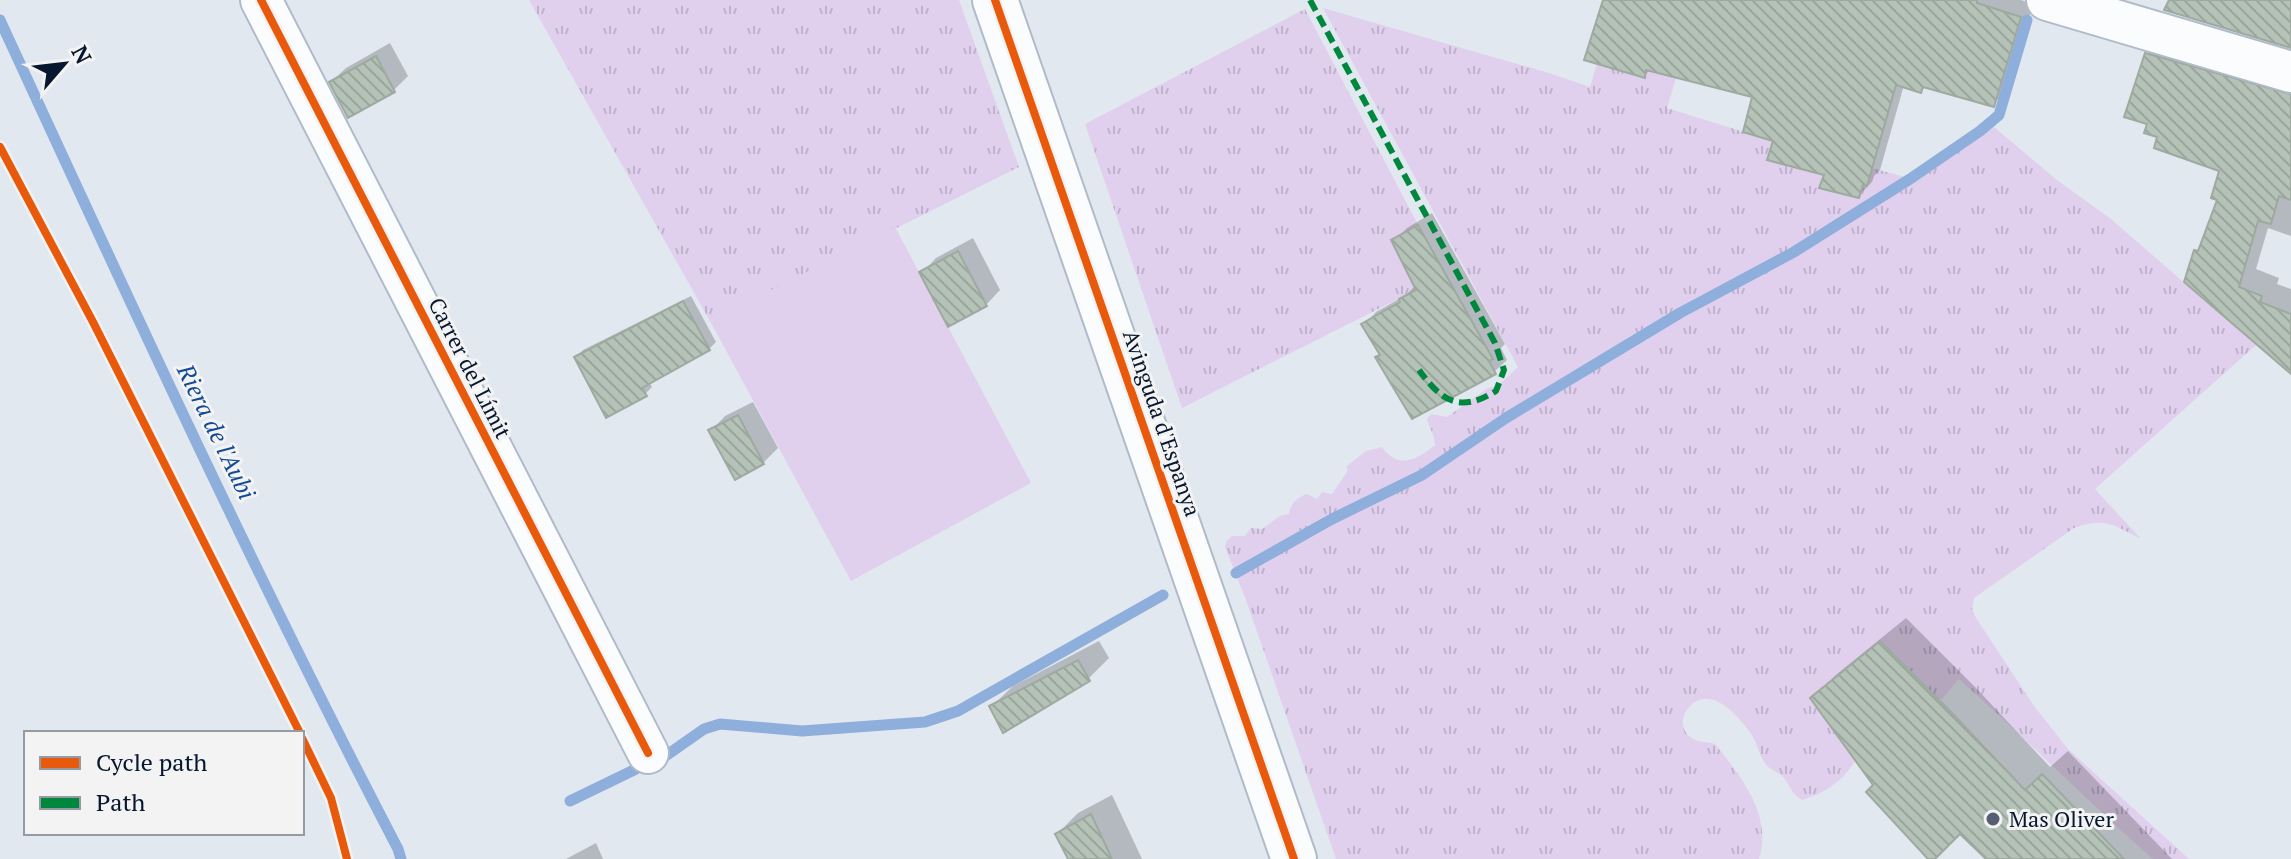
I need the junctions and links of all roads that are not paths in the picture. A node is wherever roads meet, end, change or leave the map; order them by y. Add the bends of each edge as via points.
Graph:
1 (261, 0) edge
2 (995, 0) edge
3 (2047, 0) edge
4 (2134, 12) edge
5 (2291, 72) edge
6 (648, 753) dead end
7 (1294, 859) edge

1 - 6 street, Carrer del Límit
2 - 7 main road, Avinguda d'Espanya
3 - 4 street
4 - 5 street

